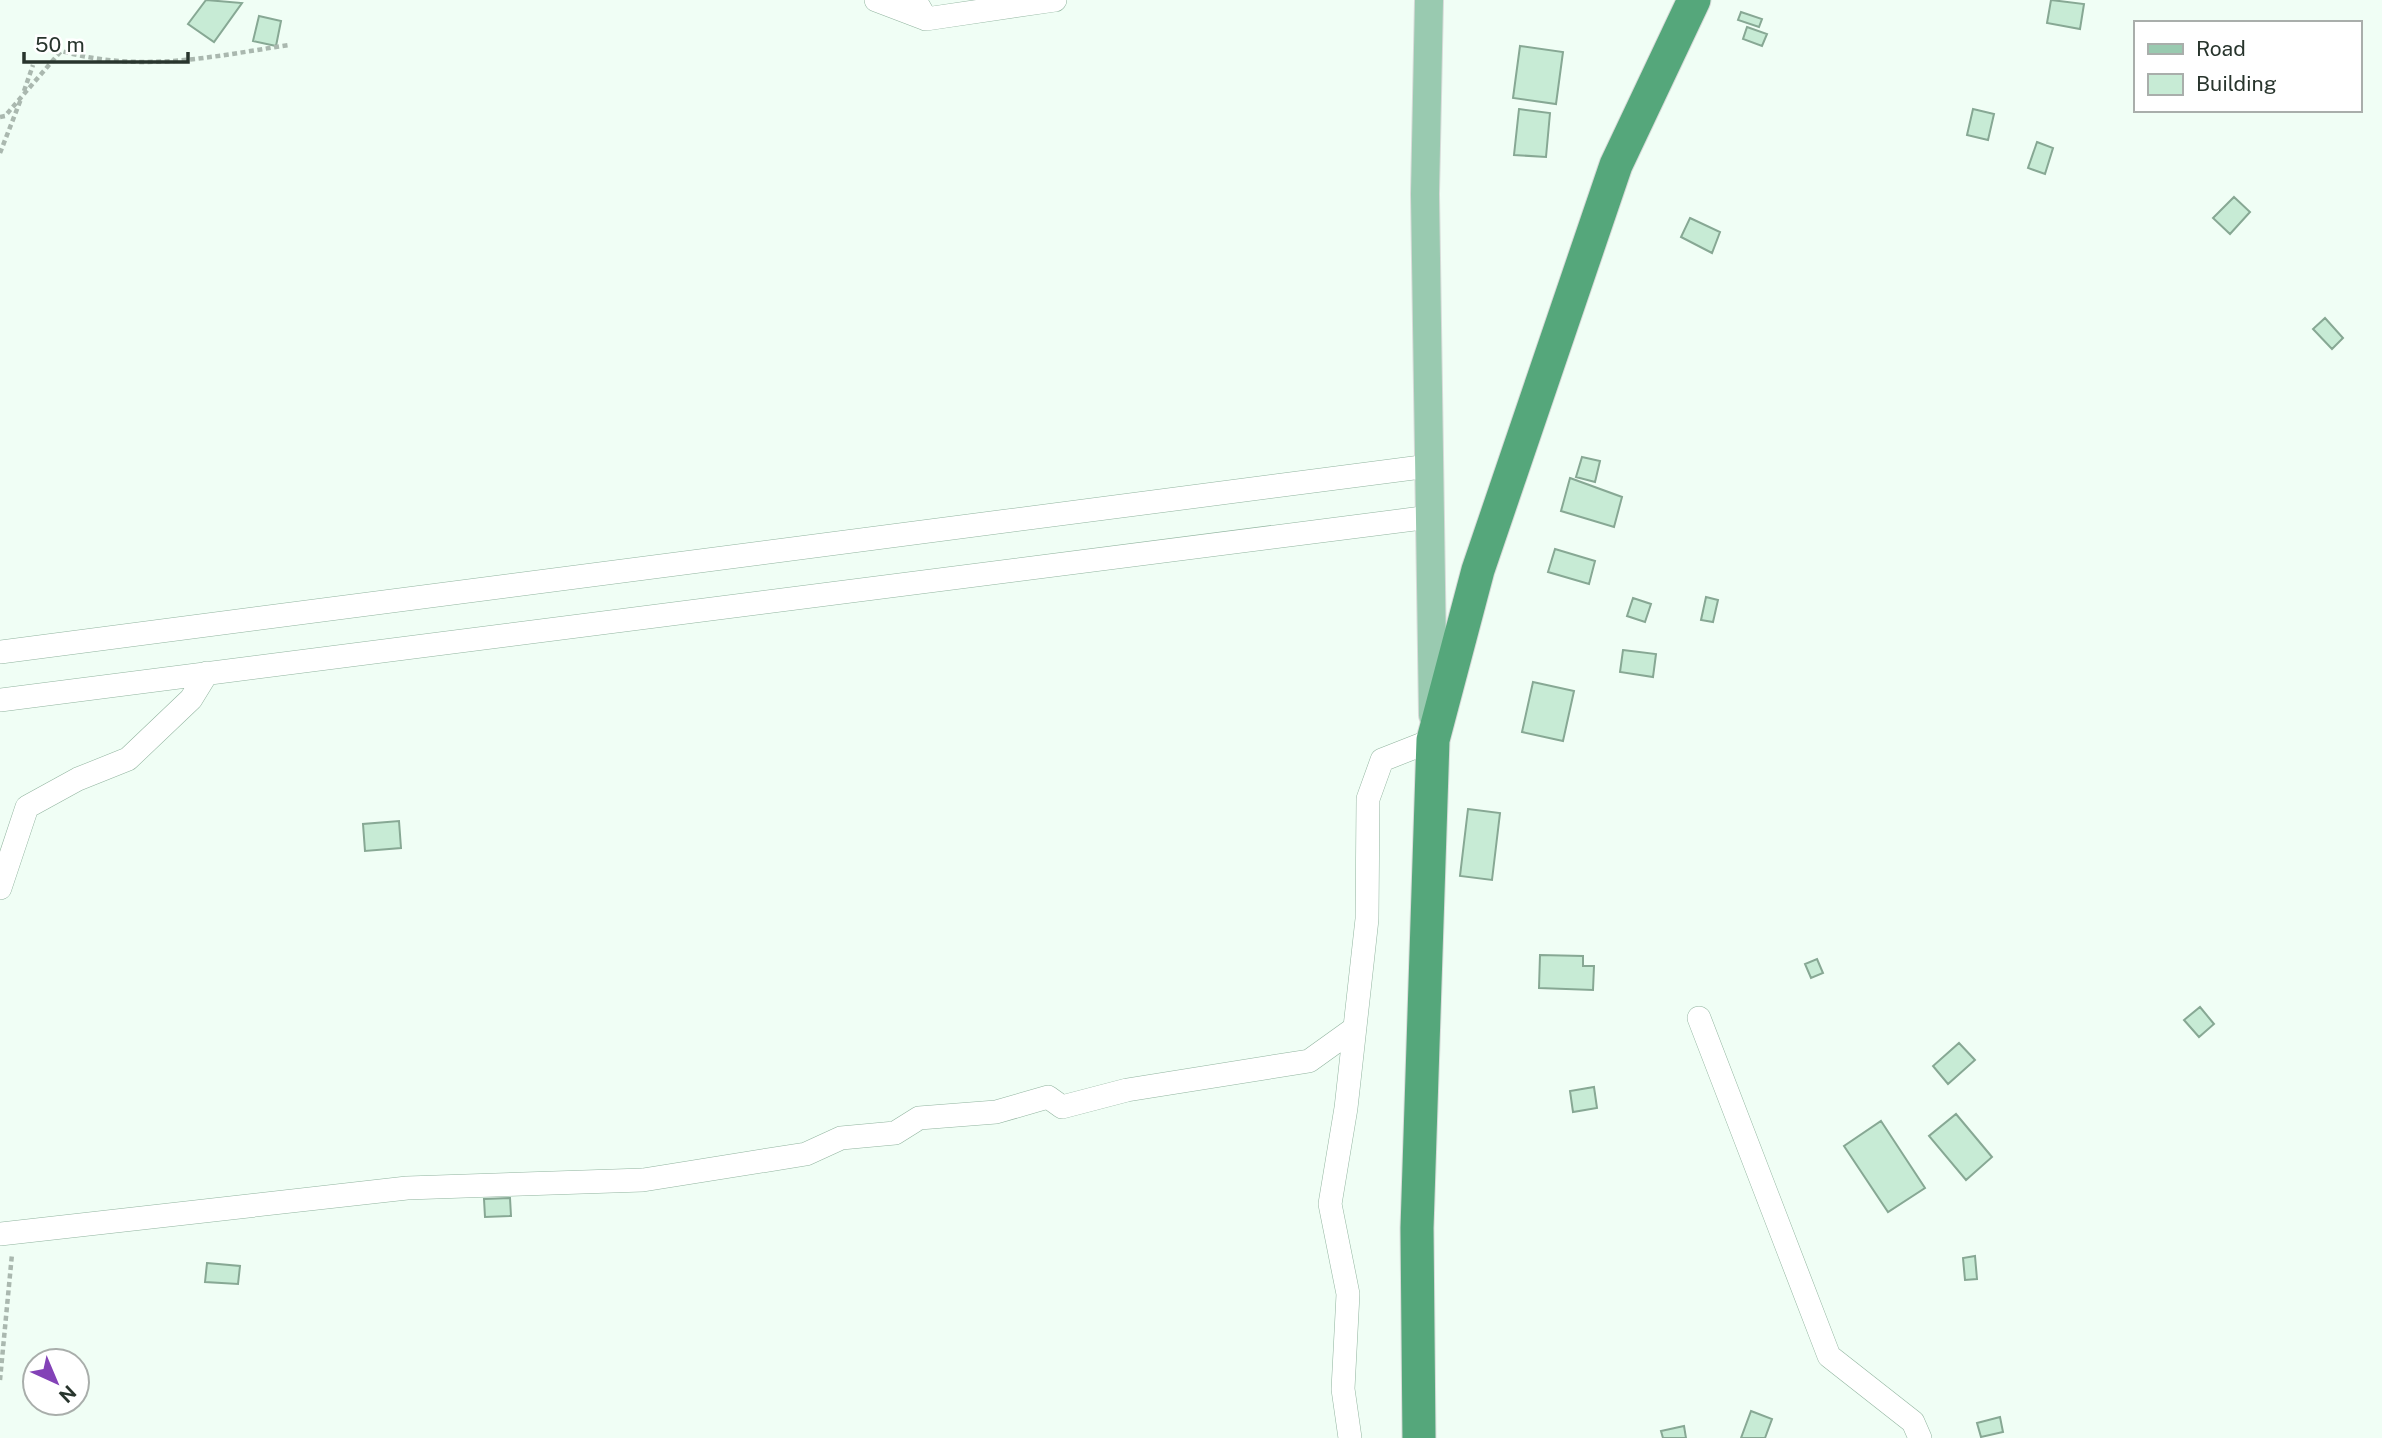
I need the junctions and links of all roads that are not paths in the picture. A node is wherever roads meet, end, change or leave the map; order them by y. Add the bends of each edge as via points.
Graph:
1 (876, 0) edge
2 (1055, 0) edge
3 (1429, 0) edge
4 (1694, 0) edge
5 (921, 10) edge
6 (1429, 466) junction
7 (1430, 517) junction
8 (0, 652) edge
9 (207, 673) junction
10 (0, 700) edge
11 (1433, 740) junction
12 (0, 888) edge
13 (1699, 1018) dead end
14 (1354, 1028) junction
15 (7, 1233) edge
16 (1350, 1438) edge
17 (1419, 1438) edge
18 (1920, 1438) edge

1 - 5 street
2 - 5 street
3 - 6 main road via 1425,194
4 - 11 highway via 1616,164 1478,570
6 - 7 main road
6 - 8 street
7 - 9 street
7 - 11 main road
9 - 10 street
9 - 12 street via 191,699 128,759 27,807
11 - 14 street via 1382,760 1368,799 1367,919
11 - 17 highway via 1417,1228
13 - 18 street via 1829,1356 1913,1422
14 - 15 street via 1309,1061 1128,1090 1062,1107 1048,1097 996,1112 919,1118 895,1133 841,1138 806,1154 643,1180 407,1188
14 - 16 street via 1330,1205 1348,1294 1343,1389

